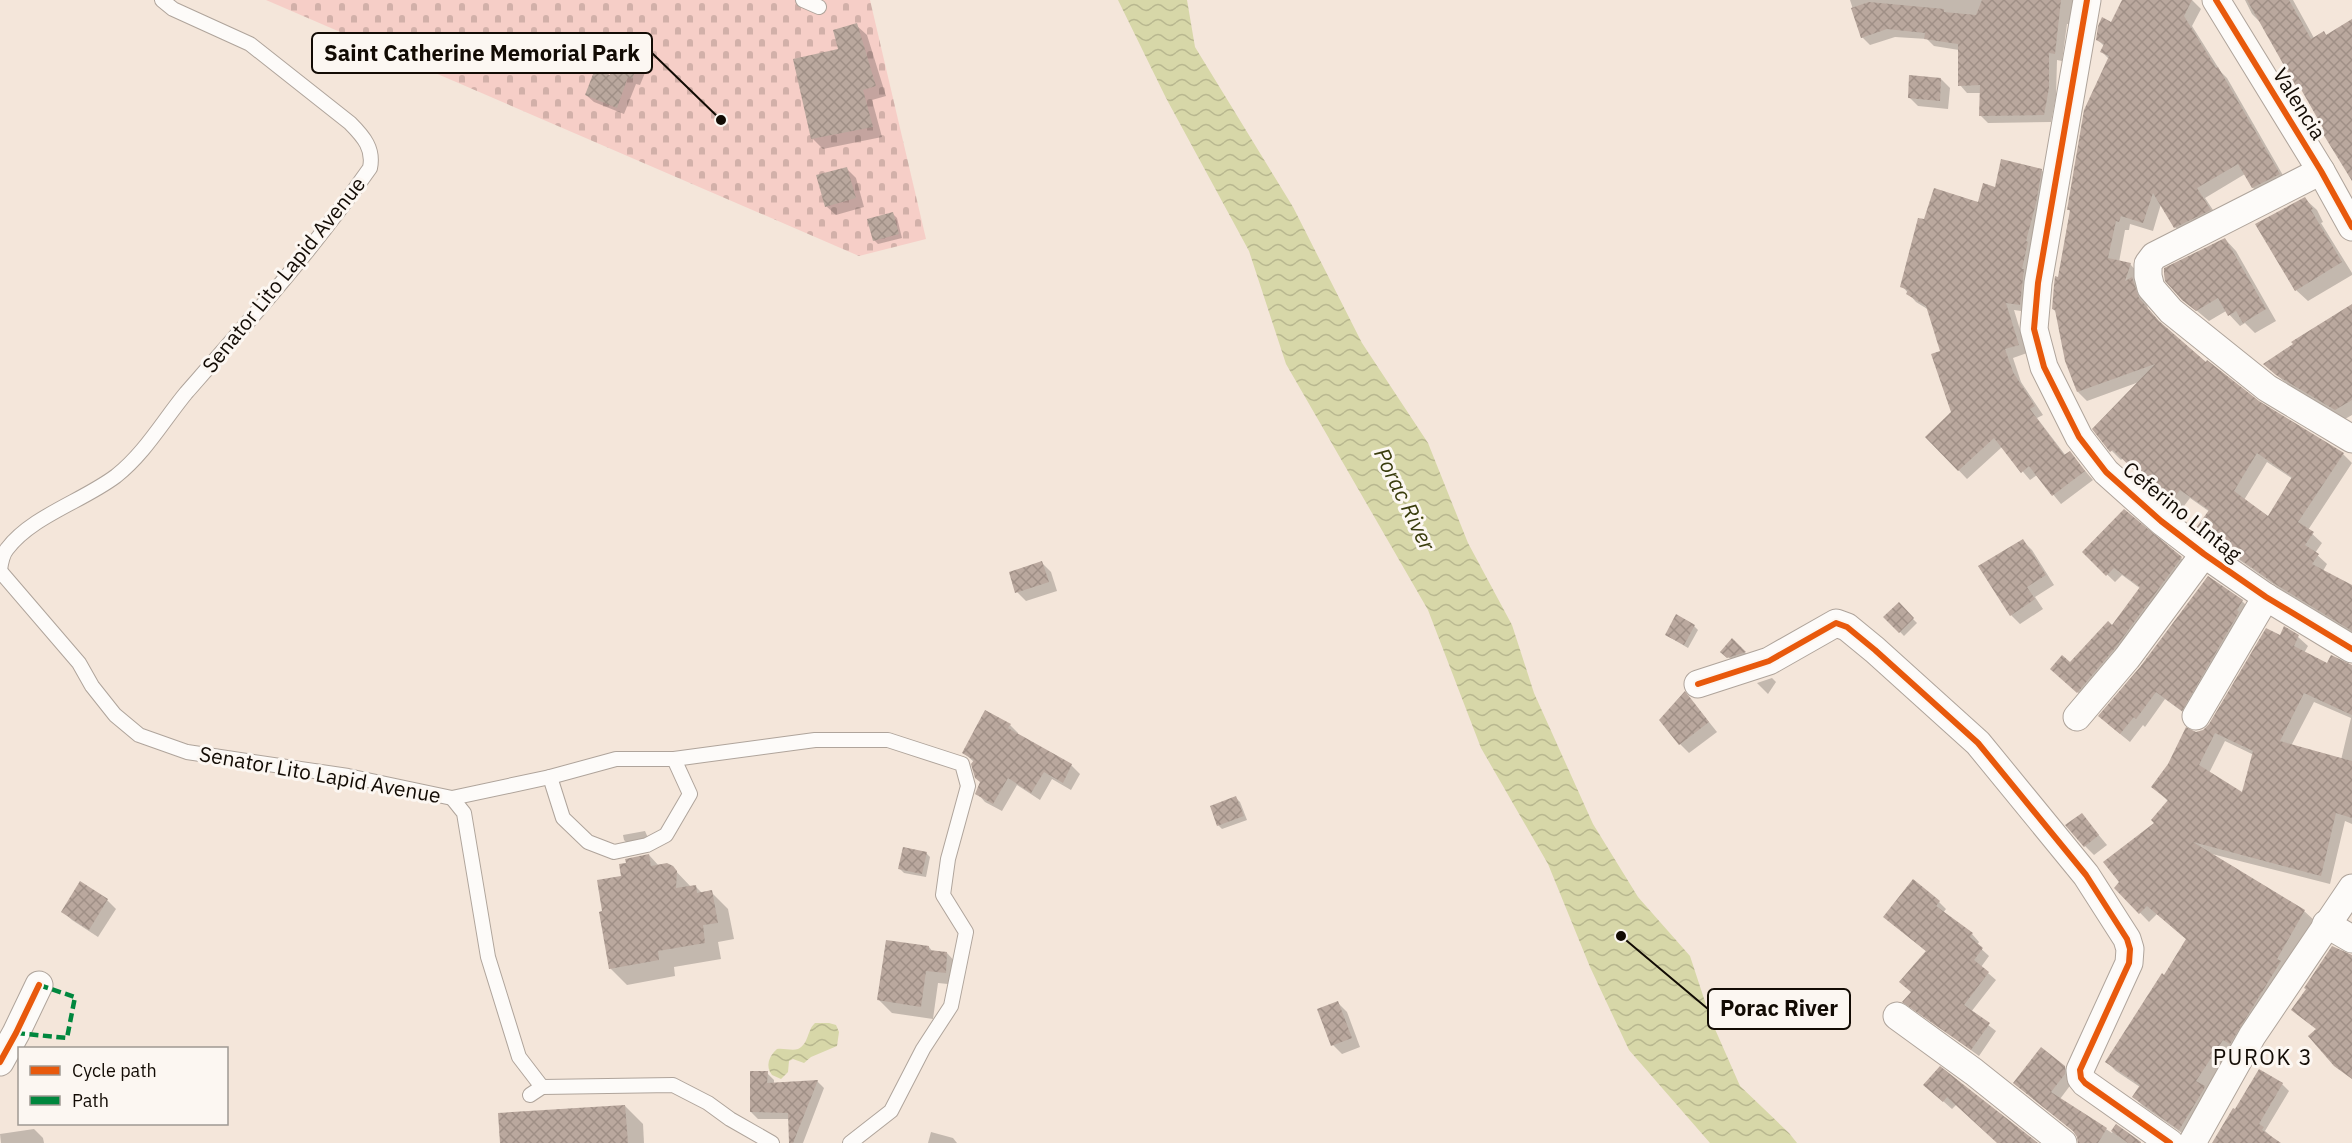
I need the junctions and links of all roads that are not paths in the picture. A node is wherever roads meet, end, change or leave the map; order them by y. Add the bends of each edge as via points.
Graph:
1 (162, 0) edge
2 (802, 0) edge
3 (2087, 0) edge
4 (2216, 0) edge
5 (819, 7) dead end
6 (2321, 171) junction
7 (2352, 227) edge
8 (2352, 439) edge
9 (2204, 554) junction
10 (0, 571) edge
11 (2266, 597) junction
12 (2352, 649) edge
13 (1698, 684) dead end
14 (2196, 716) dead end
15 (2077, 717) dead end
16 (674, 759) junction
17 (550, 777) junction
18 (452, 798) junction
19 (2352, 888) edge
20 (2326, 924) junction
21 (2352, 939) edge
22 (39, 985) dead end
23 (1897, 1016) dead end
24 (0, 1062) edge
25 (543, 1087) junction
26 (530, 1095) dead end
27 (771, 1143) edge
28 (850, 1143) edge
29 (2063, 1143) edge
30 (2169, 1143) edge
31 (2192, 1143) edge

1 - 10 lane, Senator Lito Lapid Avenue via 173,9 250,44 350,123 363,136 372,155 370,168 315,242 142,451 116,476 29,529 7,549
2 - 5 lane
3 - 9 street, Ceferino LIntag via 2038,283 2034,329 2044,367 2079,437 2106,472
4 - 6 street, Valencia
6 - 7 street, Valencia
6 - 8 street via 2154,256 2148,264 2148,276 2151,288 2171,311 2267,388
9 - 11 street, Ceferino LIntag
9 - 15 street via 2127,658
10 - 18 lane, Senator Lito Lapid Avenue via 79,663 115,716 139,735 188,752 348,776
11 - 12 street, Ceferino LIntag
11 - 14 street
13 - 30 street via 1769,661 1836,623 1875,650 1978,743 2085,875 2127,939 2129,963 2080,1070 2081,1077
16 - 17 lane, Senator Lito Lapid Avenue via 616,759
16 - 17 lane via 690,794 680,814 666,835 647,845 614,852 588,842 563,818
16 - 28 lane, Senator Lito Lapid Avenue via 815,740 888,740 962,764 969,786 948,859 943,895 966,932 951,1006 891,1111
17 - 18 lane, Senator Lito Lapid Avenue
18 - 25 lane via 464,813 488,957 507,1021 519,1057
19 - 20 street
20 - 21 street
20 - 31 street via 2252,1036
22 - 24 street
23 - 29 street
25 - 26 lane
25 - 27 lane via 673,1085

